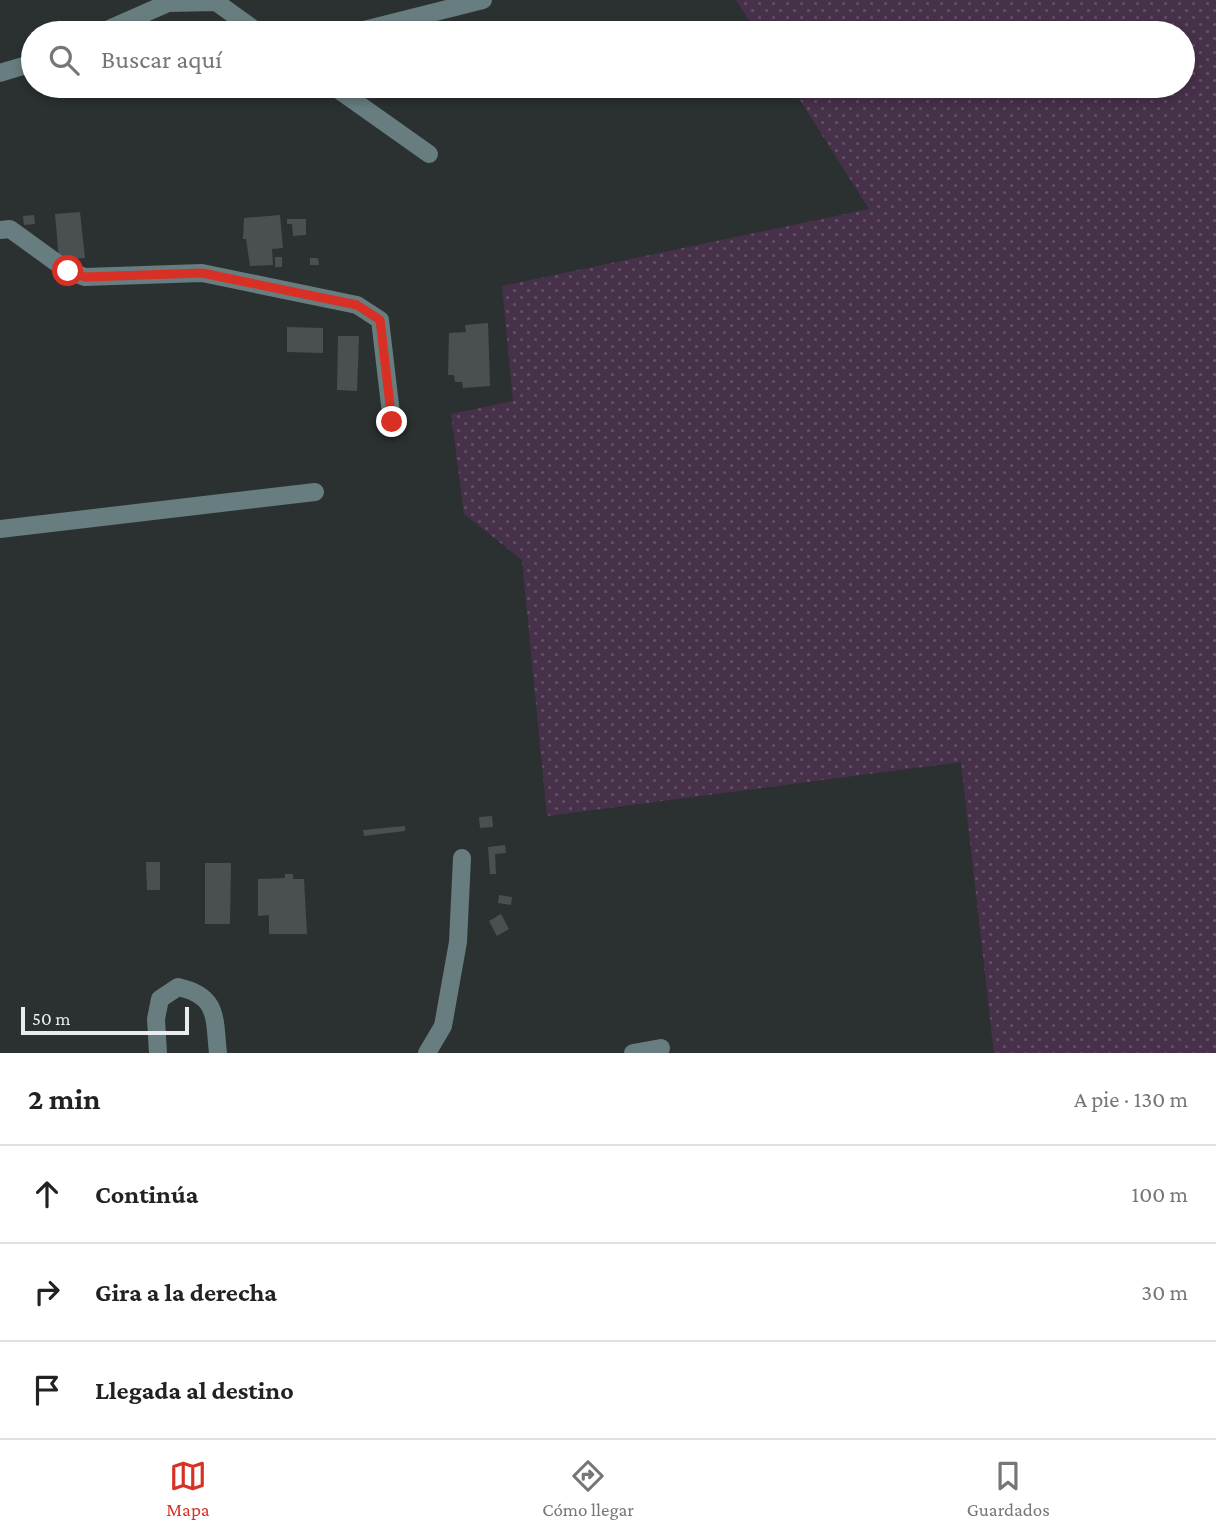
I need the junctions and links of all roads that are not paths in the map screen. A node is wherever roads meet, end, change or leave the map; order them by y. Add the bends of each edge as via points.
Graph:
1 (482, 0) edge
2 (460, 4) edge
3 (127, 21) edge
4 (242, 21) edge
5 (397, 21) edge
6 (21, 67) edge
7 (0, 73) edge
8 (350, 98) edge
9 (429, 154) dead end
10 (0, 230) edge
11 (392, 422) dead end
12 (315, 492) dead end
13 (0, 529) edge
14 (462, 858) dead end
15 (662, 1048) dead end
16 (158, 1053) edge
17 (218, 1053) edge
18 (427, 1053) edge
19 (633, 1053) edge

1 - 2 lane
2 - 5 lane
3 - 4 lane via 168,3 216,2
6 - 7 lane
8 - 9 lane
10 - 11 lane via 10,229 68,271 85,277 202,273 357,305 380,320
12 - 13 lane
14 - 18 lane via 458,942 443,1026
15 - 19 lane
16 - 17 lane via 160,999 178,987 199,991 212,1006

